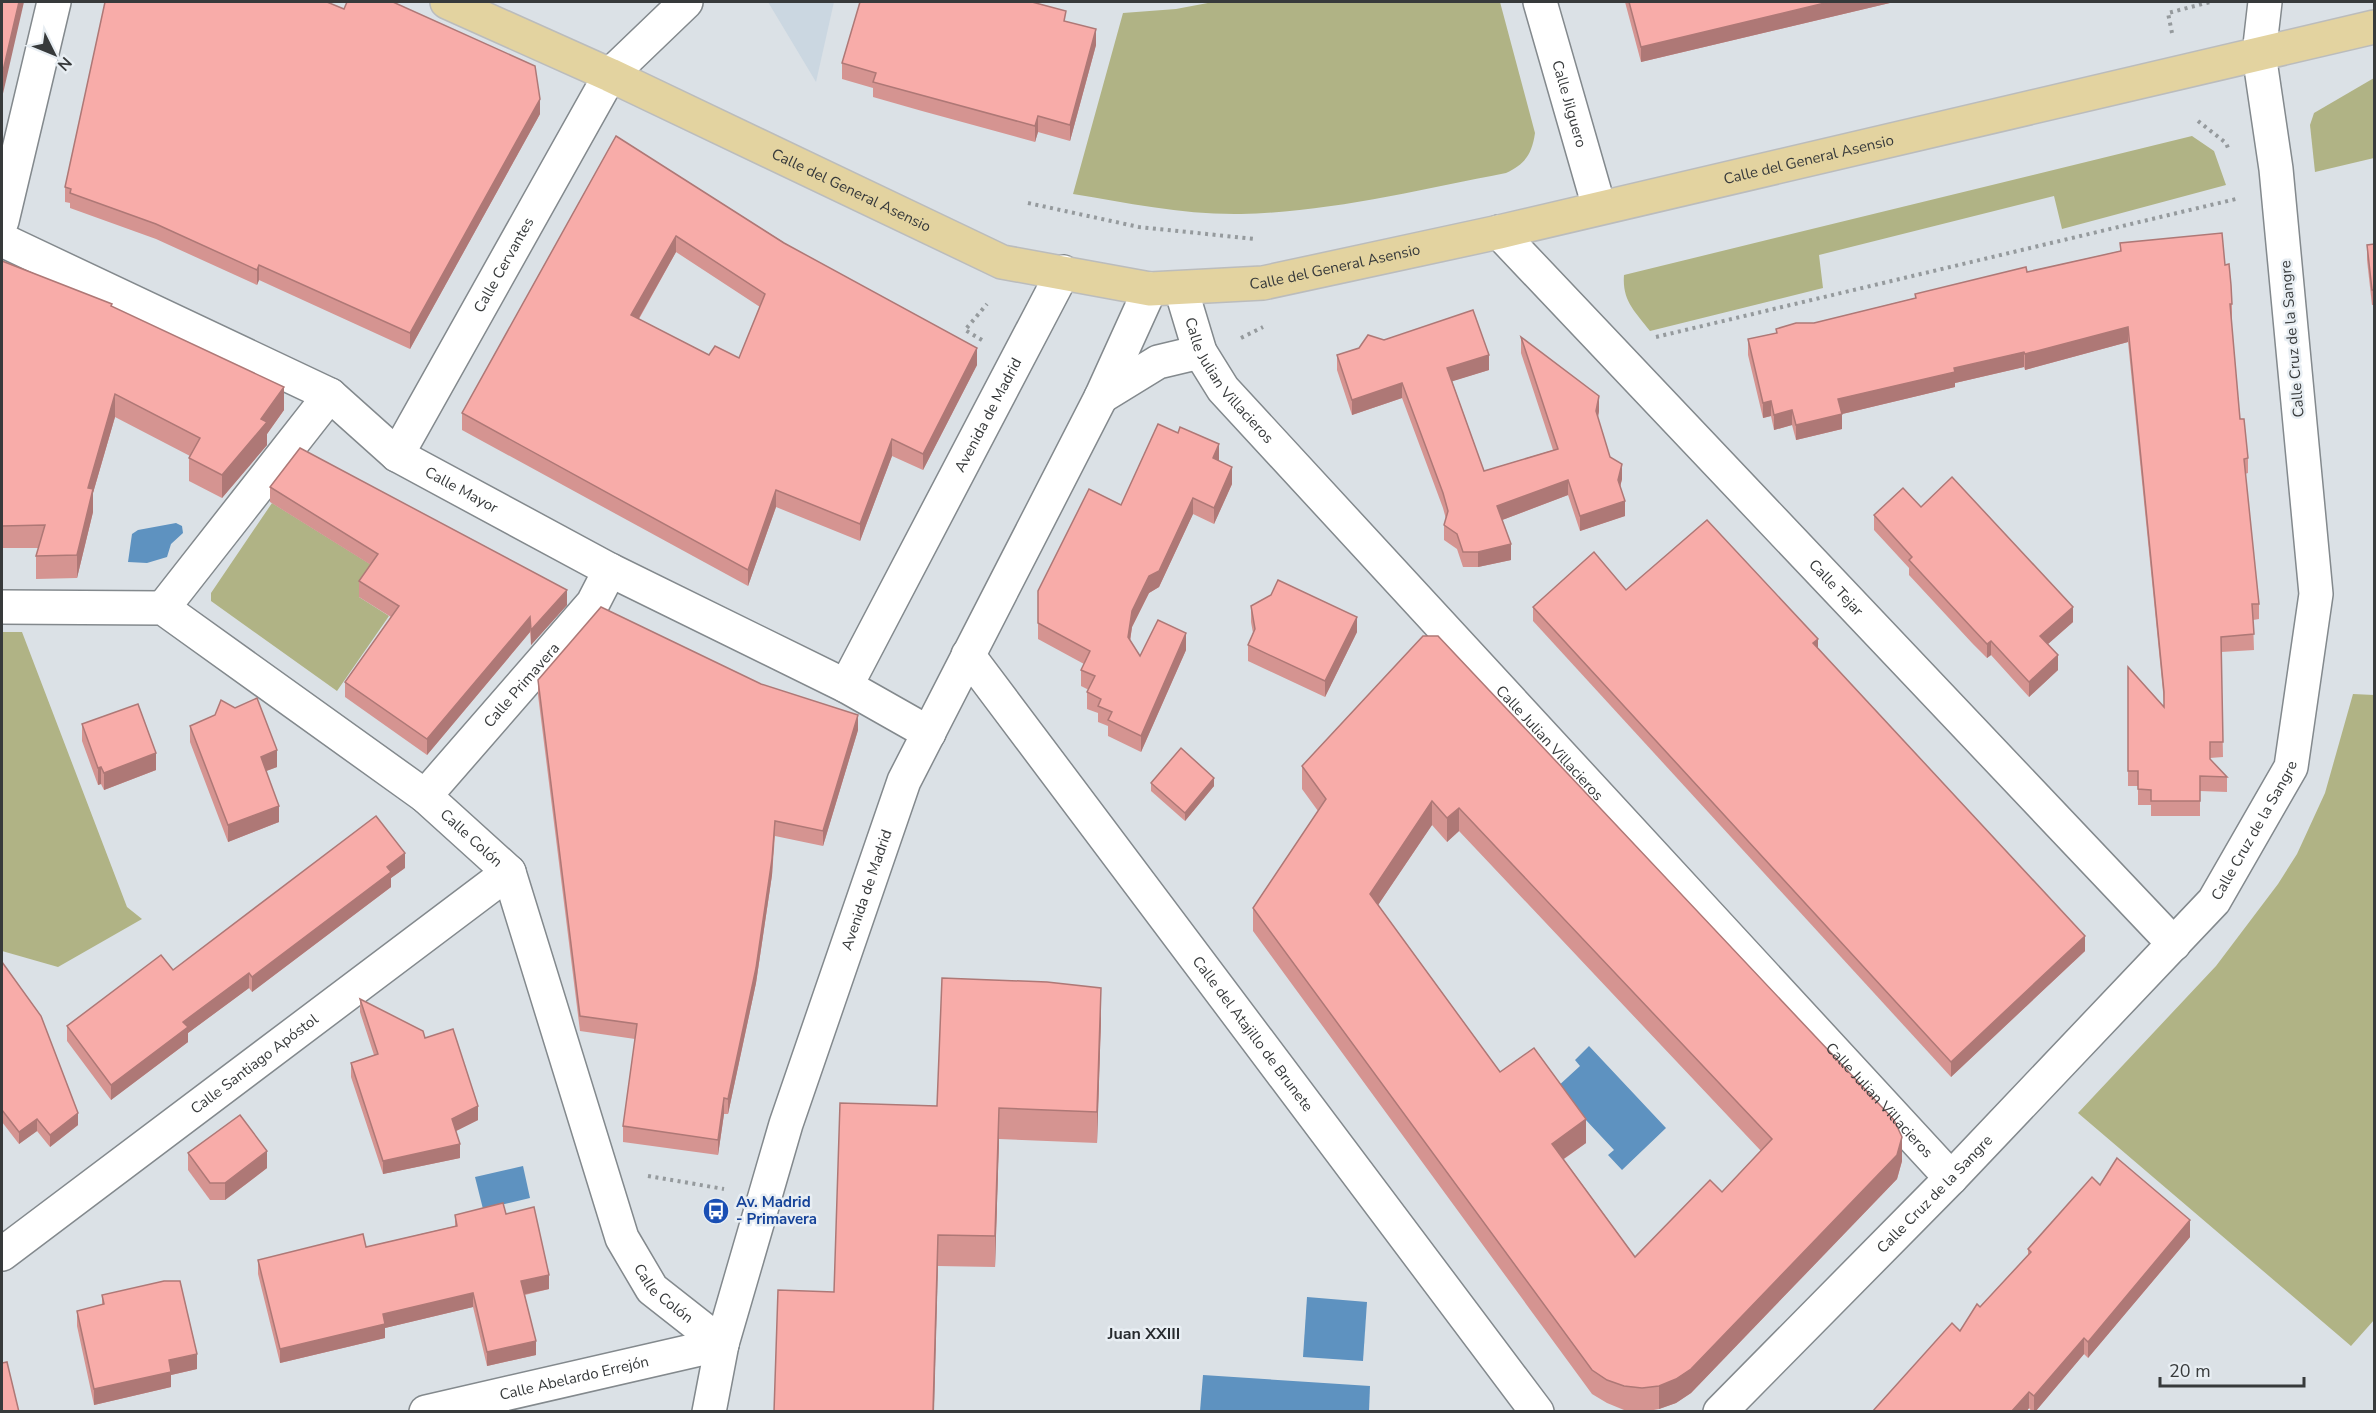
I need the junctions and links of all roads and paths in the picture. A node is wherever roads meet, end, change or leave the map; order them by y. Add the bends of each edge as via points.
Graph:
1 (54, 2) edge
2 (686, 2) edge
3 (1540, 2) edge
4 (2210, 2) edge
5 (2265, 2) edge
6 (454, 3) edge
7 (2374, 27) edge
8 (2174, 43) dead end
9 (2259, 54) junction
10 (610, 75) junction
11 (2198, 121) dead end
12 (2230, 153) dead end
13 (2242, 198) dead end
14 (1028, 202) dead end
15 (1599, 207) junction
16 (2, 220) edge
17 (1499, 232) junction
18 (2, 240) edge
19 (1261, 240) dead end
20 (1063, 272) junction
21 (1165, 289) junction
22 (987, 304) dead end
23 (992, 346) dead end
24 (1200, 352) junction
25 (1618, 358) junction
26 (330, 395) junction
27 (1101, 397) junction
28 (397, 455) junction
29 (610, 570) junction
30 (2, 607) edge
31 (163, 608) junction
32 (968, 655) junction
33 (846, 686) junction
34 (929, 733) junction
35 (425, 796) junction
36 (509, 872) junction
37 (2174, 944) junction
38 (600, 1168) junction
39 (1951, 1178) junction
40 (765, 1196) junction
41 (2, 1254) edge
42 (722, 1344) junction
43 (426, 1412) edge
44 (709, 1412) edge
45 (1538, 1412) edge
46 (1720, 1412) edge

1 - 16 street
2 - 10 street, Calle Cervantes
3 - 15 street, Calle Jilguero
4 - 8 path via 2168,13
5 - 9 street, Calle Cruz de la Sangre
6 - 10 main road, Calle del General Asensio
7 - 9 main road, Calle del General Asensio
9 - 15 main road, Calle del General Asensio
9 - 37 street, Calle Cruz de la Sangre via 2276,169 2316,594 2290,767 2214,901
10 - 20 main road, Calle del General Asensio via 1002,262
10 - 28 street, Calle Cervantes
11 - 12 path via 2226,143
13 - 25 path via 1637,341
14 - 19 path via 1139,227
15 - 17 main road, Calle del General Asensio
17 - 21 main road, Calle del General Asensio via 1263,283
17 - 25 street, Calle Tejar
18 - 26 street, Calle Mayor
20 - 21 main road, Calle del General Asensio
20 - 33 street, Avenida de Madrid
21 - 24 street, Calle Julian Villacieros
21 - 27 street, Avenida de Madrid
22 - 23 path via 965,330
24 - 27 street via 1158,362
24 - 39 street, Calle Julian Villacieros via 1224,389
25 - 37 street, Calle Tejar
26 - 28 street, Calle Mayor
26 - 31 street
27 - 32 street, Avenida de Madrid
28 - 29 street, Calle Mayor
29 - 33 street, Calle Mayor
29 - 35 street, Calle Primavera via 593,603
30 - 31 street
31 - 35 street, Calle Colón
32 - 34 street, Avenida de Madrid
32 - 45 street, Calle del Atajillo de Brunete
33 - 34 street, Calle Mayor
34 - 40 street, Avenida de Madrid via 904,781
35 - 36 street, Calle Colón
36 - 38 street, Calle Colón
36 - 41 street, Calle Santiago Apóstol
37 - 39 street, Calle Cruz de la Sangre
38 - 40 path
38 - 42 street, Calle Colón via 622,1238 652,1289
39 - 46 street, Calle Cruz de la Sangre
40 - 42 street, Avenida de Madrid
42 - 43 street, Calle Abelardo Errejón
42 - 44 street, Avenida de Madrid

